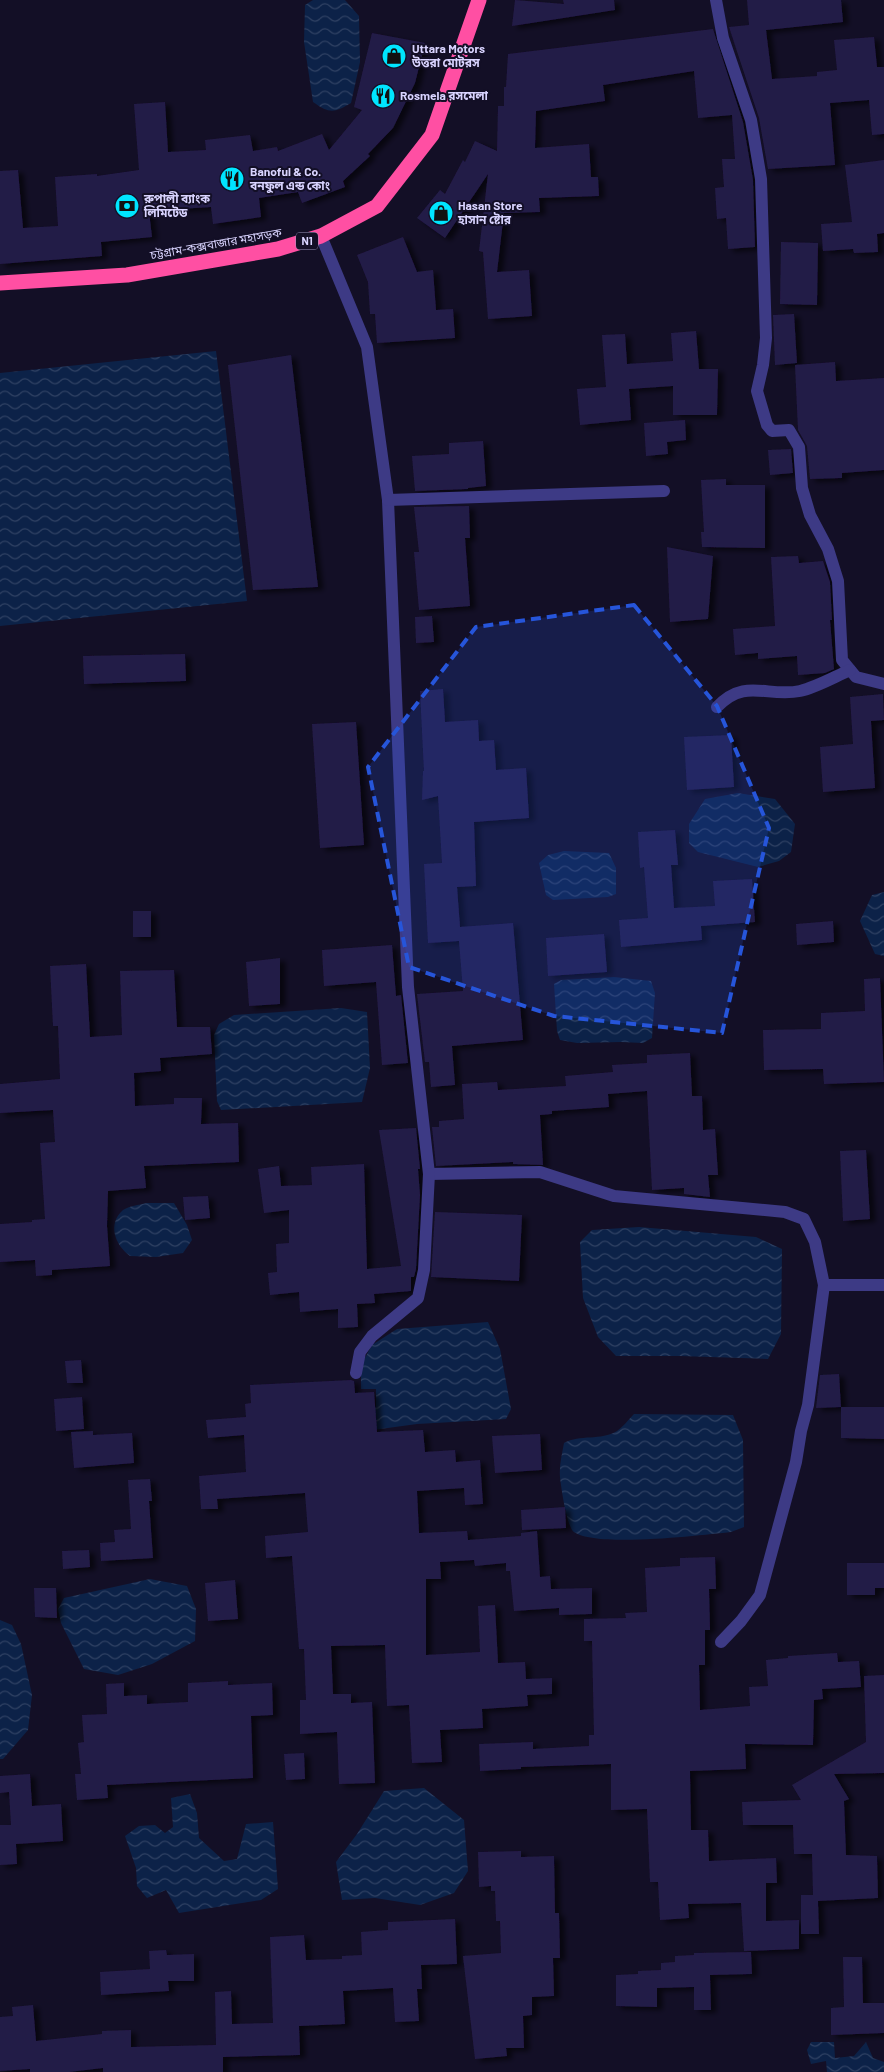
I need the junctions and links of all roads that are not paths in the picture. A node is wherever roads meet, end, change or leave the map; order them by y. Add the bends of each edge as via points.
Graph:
1 (479, 0) edge
2 (716, 0) edge
3 (321, 236) junction
4 (0, 283) edge
5 (664, 491) dead end
6 (388, 500) junction
7 (850, 670) junction
8 (884, 684) edge
9 (717, 707) dead end
10 (429, 1174) junction
11 (824, 1285) junction
12 (884, 1285) edge
13 (356, 1373) dead end
14 (721, 1642) dead end

1 - 3 highway, চট্টগ্রাম-কক্সবাজার মহাসড়ক / N1 via 432,135 377,206
2 - 7 street via 723,38 751,120 761,180 766,338 757,391 767,425 772,431 789,430 799,447 802,488 838,581 842,660
3 - 4 highway, চট্টগ্রাম-কক্সবাজার মহাসড়ক / N1 via 278,249 127,275
3 - 6 street via 367,347
5 - 6 street
6 - 10 street via 408,988
7 - 8 street via 856,678
7 - 9 street via 800,691 736,692
10 - 11 street via 540,1172 614,1196 785,1212 804,1219 815,1242
10 - 13 street via 424,1270 418,1298 372,1336 360,1352
11 - 12 street
11 - 14 street via 808,1404 760,1595

